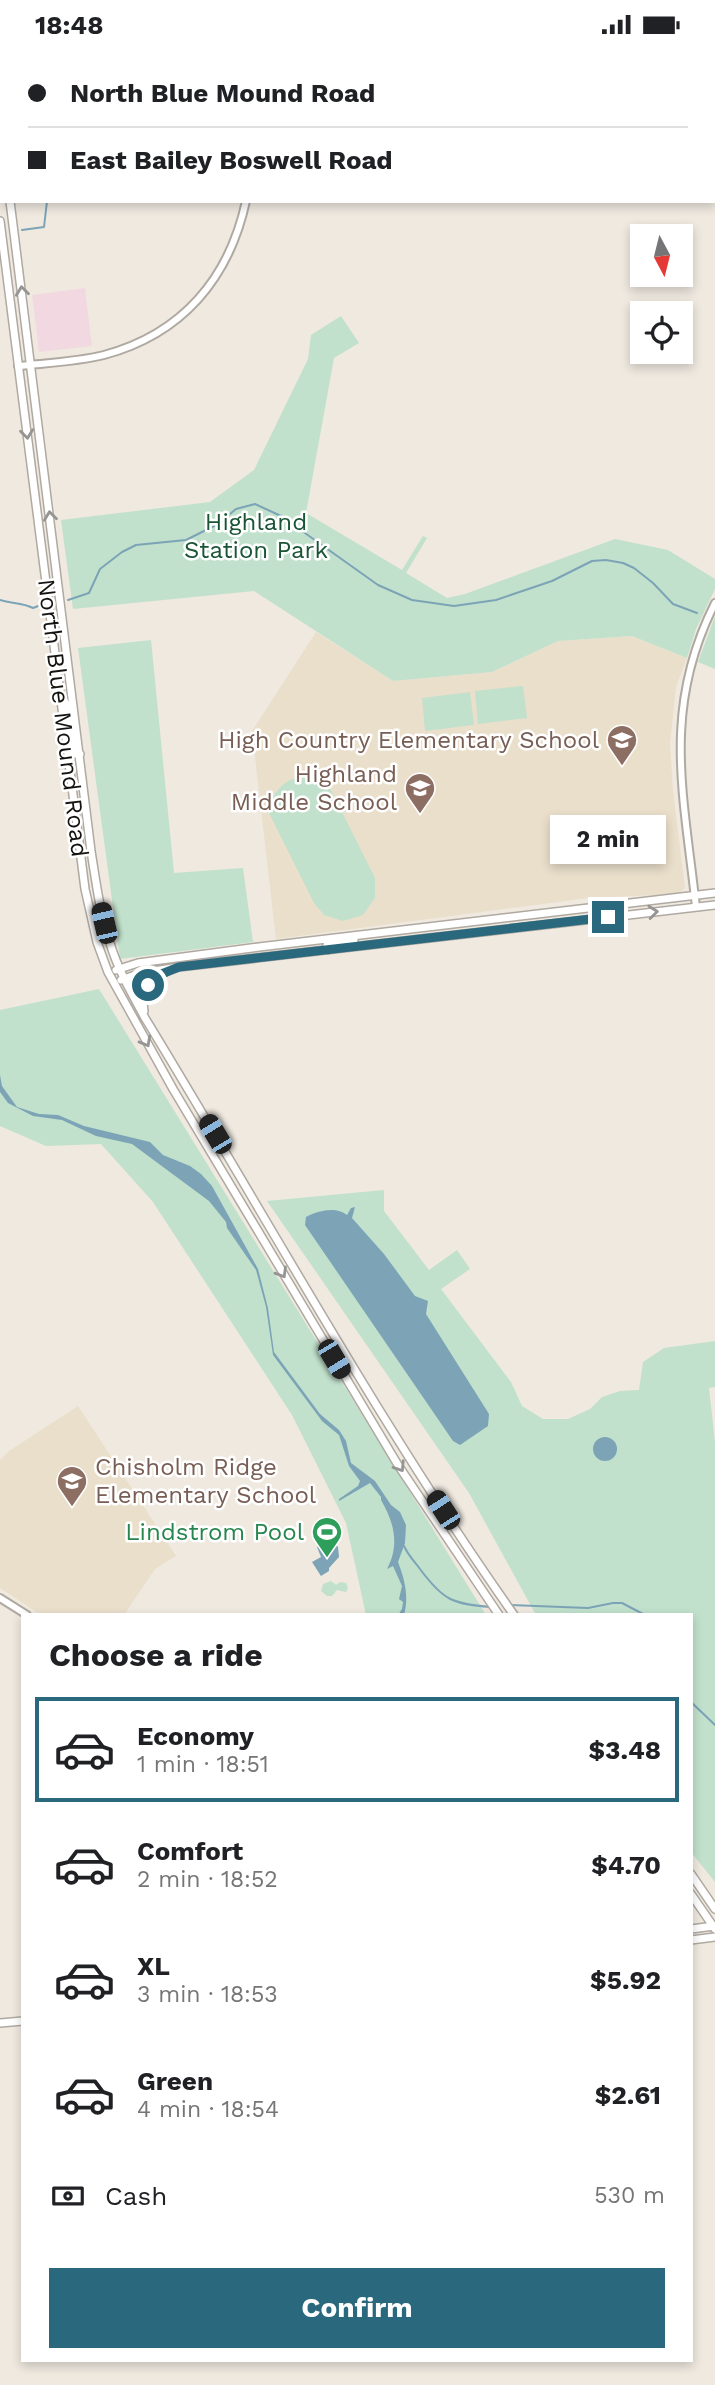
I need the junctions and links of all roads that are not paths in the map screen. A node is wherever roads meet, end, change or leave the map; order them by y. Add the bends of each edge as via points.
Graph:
1 (10, 203) edge
2 (245, 203) edge
3 (0, 221) edge
4 (31, 365) junction
5 (18, 366) junction
6 (715, 603) edge
7 (60, 691) junction
8 (80, 754) junction
9 (715, 893) edge
10 (695, 895) junction
11 (715, 905) edge
12 (696, 908) junction
13 (583, 909) junction
14 (547, 913) junction
15 (584, 920) junction
16 (548, 924) junction
17 (412, 929) junction
18 (371, 933) junction
19 (374, 945) junction
20 (328, 950) junction
21 (179, 967) junction
22 (119, 968) junction
23 (108, 972) junction
24 (124, 978) junction
25 (114, 982) junction
26 (145, 1019) junction
27 (241, 1176) junction
28 (228, 1183) junction
29 (0, 1598) edge
30 (24, 1613) edge
31 (498, 1613) edge
32 (513, 1613) edge
33 (693, 1877) edge
34 (693, 1897) edge
35 (715, 1909) edge
36 (714, 1927) edge
37 (693, 1929) edge
38 (715, 1937) edge
39 (693, 1940) edge
40 (21, 2021) edge
41 (0, 2023) edge

4 -> 1 main road, North Blue Mound Road
2 - 4 street via 234,243 215,279 172,323 107,354
3 - 5 main road, North Blue Mound Road
4 - 5 street
8 -> 4 main road, North Blue Mound Road
5 -> 7 main road, North Blue Mound Road
6 - 10 street via 689,671 680,734
7 - 8 main road via 73,750
7 - 23 main road, North Blue Mound Road via 85,889
8 - 22 main road, North Blue Mound Road via 96,883
9 - 10 main road
10 - 12 street
10 - 13 main road
11 - 12 main road
15 -> 12 main road
13 - 14 main road
13 - 15 main road
14 - 16 main road
14 - 17 main road
15 - 16 main road
16 - 19 main road
17 - 18 main road
17 - 19 main road via 407,937
18 - 20 main road via 327,945
18 - 22 main road
19 - 20 main road
20 - 21 main road
21 - 24 main road
21 - 26 main road via 148,985 142,1000
22 - 23 main road
22 - 24 main road, North Blue Mound Road
23 - 25 main road, North Blue Mound Road
24 - 25 main road
24 - 26 main road, North Blue Mound Road
25 -> 28 main road, North Blue Mound Road
26 - 27 main road, North Blue Mound Road
27 - 28 main road
27 - 32 main road, North Blue Mound Road via 410,1459
28 -> 31 main road, North Blue Mound Road via 398,1465
29 - 30 street
33 - 35 main road
34 - 36 main road
36 - 37 main road
38 - 39 main road
40 - 41 main road

